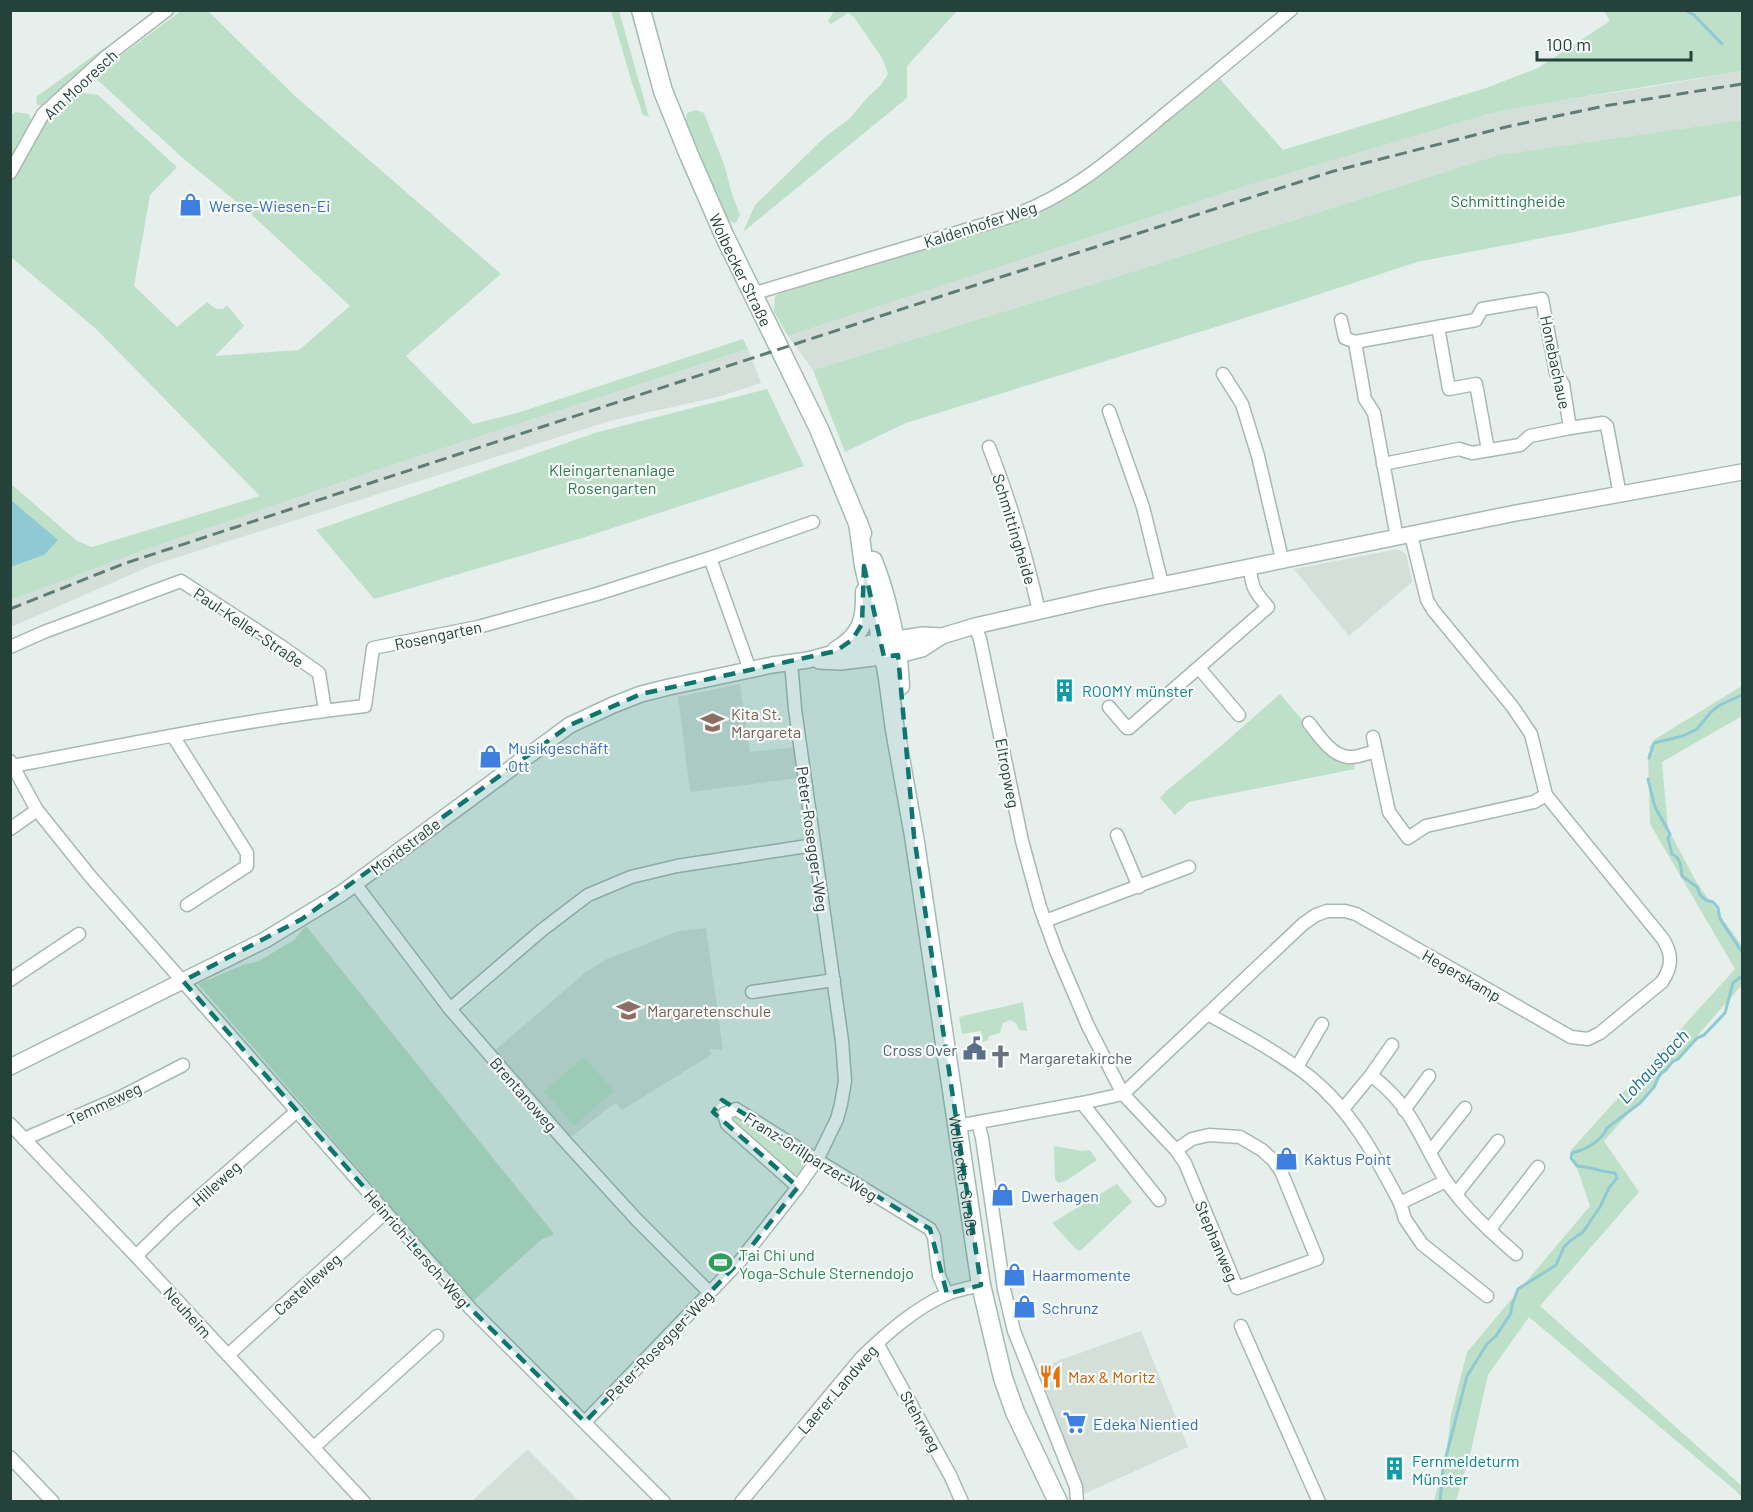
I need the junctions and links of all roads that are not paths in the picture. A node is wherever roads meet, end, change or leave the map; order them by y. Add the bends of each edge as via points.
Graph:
1 (167, 10) edge
2 (641, 10) edge
3 (1291, 10) edge
4 (10, 173) edge
5 (752, 294) junction
6 (1341, 321) dead end
7 (1438, 327) junction
8 (1355, 342) junction
9 (1223, 374) dead end
10 (1109, 411) dead end
11 (1570, 429) junction
12 (989, 447) dead end
13 (1488, 450) junction
14 (1383, 464) junction
15 (1743, 472) edge
16 (1620, 495) junction
17 (813, 522) dead end
18 (858, 522) junction
19 (1404, 537) junction
20 (710, 558) junction
21 (1282, 559) junction
22 (864, 566) junction
23 (1250, 566) junction
24 (1162, 584) junction
25 (1039, 611) junction
26 (975, 626) junction
27 (10, 646) edge
28 (890, 649) junction
29 (836, 651) junction
30 (808, 660) junction
31 (791, 662) junction
32 (1199, 668) junction
33 (750, 670) junction
34 (1109, 707) dead end
35 (325, 710) junction
36 (1239, 715) dead end
37 (1309, 723) dead end
38 (173, 736) junction
39 (1373, 737) dead end
40 (1376, 751) junction
41 (12, 763) edge
42 (1546, 795) junction
43 (37, 810) junction
44 (10, 829) edge
45 (1117, 835) dead end
46 (814, 845) junction
47 (1190, 867) dead end
48 (354, 884) junction
49 (1139, 887) junction
50 (187, 904) dead end
51 (1045, 921) junction
52 (79, 934) dead end
53 (10, 980) edge
54 (834, 980) junction
55 (183, 981) junction
56 (752, 992) dead end
57 (450, 1009) junction
58 (1208, 1014) junction
59 (1322, 1024) dead end
60 (1392, 1045) dead end
61 (183, 1065) dead end
62 (10, 1067) edge
63 (1297, 1068) junction
64 (1371, 1075) junction
65 (1429, 1076) dead end
66 (1123, 1094) junction
67 (1082, 1103) junction
68 (1465, 1108) dead end
69 (1342, 1109) junction
70 (1404, 1110) junction
71 (297, 1111) junction
72 (978, 1122) junction
73 (10, 1125) edge
74 (957, 1126) junction
75 (24, 1139) junction
76 (1498, 1140) dead end
77 (1176, 1150) junction
78 (1430, 1152) junction
79 (817, 1160) junction
80 (1538, 1167) dead end
81 (1446, 1181) junction
82 (798, 1187) junction
83 (1456, 1194) junction
84 (1159, 1200) dead end
85 (1400, 1203) junction
86 (386, 1212) junction
87 (1489, 1230) junction
88 (1516, 1254) dead end
89 (136, 1256) junction
90 (981, 1285) junction
91 (709, 1292) junction
92 (947, 1294) junction
93 (1487, 1296) dead end
94 (1241, 1326) dead end
95 (437, 1336) dead end
96 (877, 1343) junction
97 (228, 1355) junction
98 (585, 1422) junction
99 (314, 1448) junction
100 (10, 1456) edge
101 (53, 1502) edge
102 (364, 1502) edge
103 (664, 1502) edge
104 (741, 1502) edge
105 (962, 1502) edge
106 (1058, 1502) edge
107 (1077, 1502) edge
108 (1319, 1502) edge

1 - 4 street, Am Mooresch via 107,56 43,114
2 - 5 main road, Wolbecker Straße via 663,91
3 - 5 street, Kaldenhofer Weg via 1107,162 1042,204
5 - 18 main road, Wolbecker Straße via 819,429
6 - 8 street via 1345,338
7 - 8 street, Honebachaue
7 - 11 street, Honebachaue via 1476,320 1482,309 1542,299
7 - 13 street via 1449,389 1476,384
8 - 14 street via 1365,399 1374,413
9 - 21 street via 1242,404
10 - 24 street via 1143,507
11 - 13 street, Honebachaue via 1530,436 1521,445
11 - 16 street, Honebachaue via 1603,423 1607,426
12 - 25 street, Schmittingheide via 1014,515
13 - 14 street, Honebachaue via 1472,453 1459,449
14 - 19 street
15 - 16 street
16 - 19 street
17 - 20 street, Rosengarten
18 - 22 main road, Wolbecker Straße
18 - 28 main road, Wolbecker Straße via 882,585
19 - 21 street
19 - 42 street, Hegerskamp via 1433,610 1531,734
20 - 33 street
20 - 35 street, Rosengarten via 478,627 373,648 365,706
21 - 23 street
22 - 28 main road, Wolbecker Straße
22 - 29 main road via 862,624 852,640
23 - 24 street
23 - 32 street via 1254,590 1268,607
24 - 25 street
25 - 26 street
26 - 28 street via 942,636 922,649
26 - 51 street, Eltropweg via 1022,841
27 - 35 street, Paul-Keller-Straße via 181,581 319,674
28 - 29 street, Mondstraße
28 - 30 street, Mondstraße via 840,662
28 - 74 main road, Wolbecker Straße via 906,729 914,836
29 - 30 street, Mondstraße
30 - 31 street, Mondstraße
31 - 33 street, Mondstraße
31 - 46 street, Peter-Rosegger-Weg
32 - 34 street via 1127,729
32 - 36 street
33 - 48 street, Mondstraße via 641,694 570,725
35 - 38 street, Rosengarten
37 - 40 street via 1329,747 1345,756
38 - 41 street, Rosengarten
38 - 50 street via 247,853 247,866
39 - 40 street
40 - 42 street via 1389,812 1408,838 1426,826 1534,802
41 - 43 street
42 - 58 street, Hegerskamp via 1669,949 1671,961 1662,982 1600,1033 1588,1039 1571,1037 1356,914 1336,910 1316,915 1303,924
43 - 44 street
43 - 55 street
45 - 49 street
46 - 54 street, Peter-Rosegger-Weg
46 - 57 street via 677,866 631,877 588,895
47 - 49 street
48 - 55 street, Mondstraße via 265,940
48 - 57 street, Brentanoweg
49 - 51 street
51 - 66 street, Eltropweg via 1071,989
52 - 53 street
54 - 56 street
54 - 79 street, Peter-Rosegger-Weg via 845,1081 837,1119
55 - 62 street, Mondstraße
55 - 71 street, Heinrich-Lersch-Weg
57 - 91 street, Brentanoweg via 636,1219
58 - 63 street
58 - 66 street, Hegerskamp
59 - 63 street
60 - 64 street
61 - 75 street, Temmeweg
63 - 69 street
64 - 69 street
64 - 70 street
65 - 70 street
66 - 67 street
66 - 77 street, Stephanweg
67 - 72 street
67 - 84 street
68 - 78 street
69 - 85 street via 1373,1151
70 - 78 street
71 - 86 street, Heinrich-Lersch-Weg
71 - 89 street, Hilleweg
72 - 74 street
72 - 107 street, Wolbecker Straße via 1014,1331 1076,1487
73 - 75 street, Neuheim
74 - 90 main road, Wolbecker Straße
75 - 89 street, Neuheim
76 - 83 street
77 - 77 street, Stephanweg via 1237,1288 1317,1259 1281,1171 1262,1150 1239,1137 1209,1135 1192,1139
78 - 81 street
79 - 82 street, Peter-Rosegger-Weg
79 - 82 street, Franz-Grillparzer-Weg via 736,1109 724,1114 727,1124
79 - 92 street, Franz-Grillparzer-Weg via 930,1229 939,1276
80 - 87 street
81 - 83 street
81 - 85 street
82 - 91 street, Peter-Rosegger-Weg via 740,1261
83 - 87 street
85 - 93 street via 1405,1220 1422,1244
86 - 97 street, Castelleweg
86 - 98 street, Heinrich-Lersch-Weg via 471,1309
87 - 88 street
89 - 97 street, Neuheim
90 - 92 street, Laerer Landweg
90 - 106 main road, Wolbecker Straße via 1015,1412
91 - 98 street, Peter-Rosegger-Weg
92 - 96 street, Laerer Landweg via 911,1315
94 - 108 street
95 - 99 street
96 - 104 street, Laerer Landweg
96 - 105 street, Stehrweg
97 - 99 street, Neuheim
98 - 103 street, Heinrich-Lersch-Weg
99 - 102 street, Neuheim
100 - 101 street

